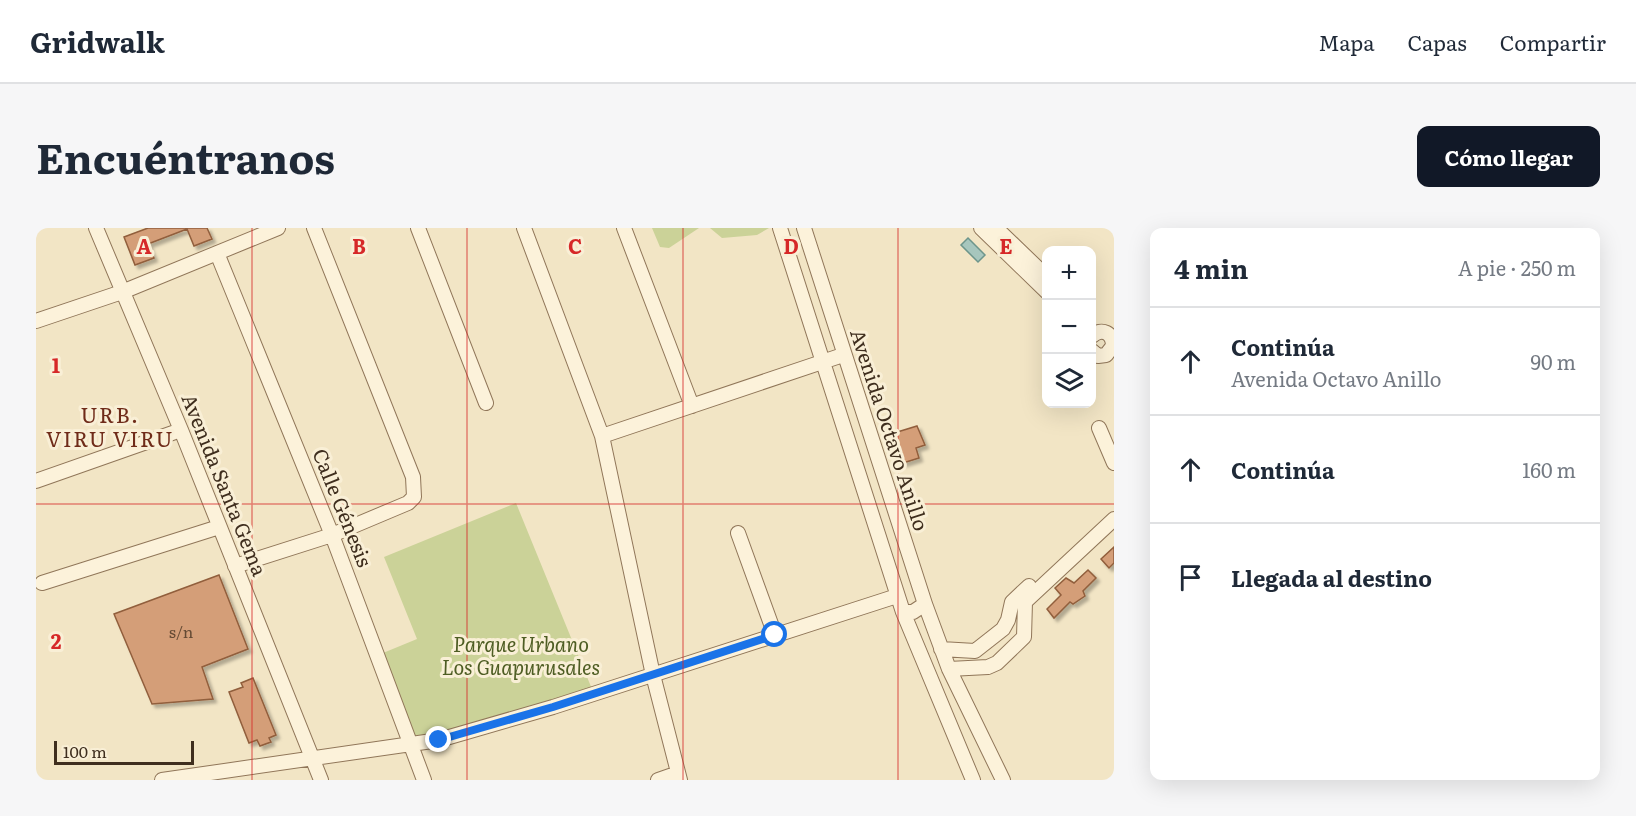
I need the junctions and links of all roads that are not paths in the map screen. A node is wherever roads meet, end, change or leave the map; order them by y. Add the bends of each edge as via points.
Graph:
1 (96, 228) edge
2 (278, 228) edge
3 (314, 228) edge
4 (418, 228) edge
5 (524, 228) edge
6 (624, 228) edge
7 (780, 228) edge
8 (804, 228) edge
9 (981, 228) edge
10 (996, 228) edge
11 (217, 253) junction
12 (1042, 272) edge
13 (1042, 287) edge
14 (122, 292) junction
15 (36, 321) edge
16 (1096, 330) edge
17 (1096, 353) edge
18 (843, 355) junction
19 (822, 361) junction
20 (486, 403) dead end
21 (692, 406) junction
22 (1099, 428) dead end
23 (181, 430) junction
24 (602, 436) junction
25 (1114, 463) edge
26 (36, 481) edge
27 (1114, 507) edge
28 (1114, 519) edge
29 (219, 527) junction
30 (738, 533) dead end
31 (332, 536) junction
32 (235, 566) junction
33 (42, 583) dead end
34 (897, 596) junction
35 (925, 604) junction
36 (903, 612) junction
37 (775, 635) junction
38 (941, 649) junction
39 (949, 669) junction
40 (653, 675) junction
41 (413, 744) junction
42 (312, 759) junction
43 (679, 776) edge
44 (162, 780) edge
45 (177, 780) edge
46 (321, 780) edge
47 (424, 780) edge
48 (658, 780) edge
49 (973, 780) edge
50 (1003, 780) edge

1 - 14 street, Avenida Santa Gema
2 - 11 street
3 - 31 street via 416,487 408,503
4 - 20 street
5 - 24 street
6 - 21 street
7 - 19 street
8 - 18 street, Avenida Octavo Anillo
9 - 13 street
10 - 12 street
11 - 14 street
11 - 31 street, Calle Génesis
14 - 15 street
14 - 23 street, Avenida Santa Gema
16 - 17 street via 1112,338 1112,350 1102,356
18 - 19 street
18 - 35 street, Avenida Octavo Anillo
19 - 21 street
19 - 34 street
21 - 24 street
22 - 25 street
23 - 26 street
23 - 29 street, Avenida Santa Gema
24 - 40 street
27 - 38 street via 1011,602 1003,629 975,651
28 - 39 street via 1025,602 1024,637 997,663
29 - 32 street, Avenida Santa Gema
29 - 33 street
30 - 37 street
31 - 32 street
31 - 41 street, Calle Génesis
32 - 42 street, Avenida Santa Gema
34 - 36 street
34 - 37 street
35 - 36 street via 913,612
35 - 38 street, Avenida Octavo Anillo
36 - 49 street
37 - 40 street
38 - 39 street, Avenida Octavo Anillo
39 - 50 street, Avenida Octavo Anillo
40 - 41 street via 530,714
40 - 43 street
41 - 42 street
41 - 47 street, Calle Génesis via 414,759
42 - 45 street
42 - 46 street, Avenida Santa Gema
43 - 48 street
44 - 45 street

